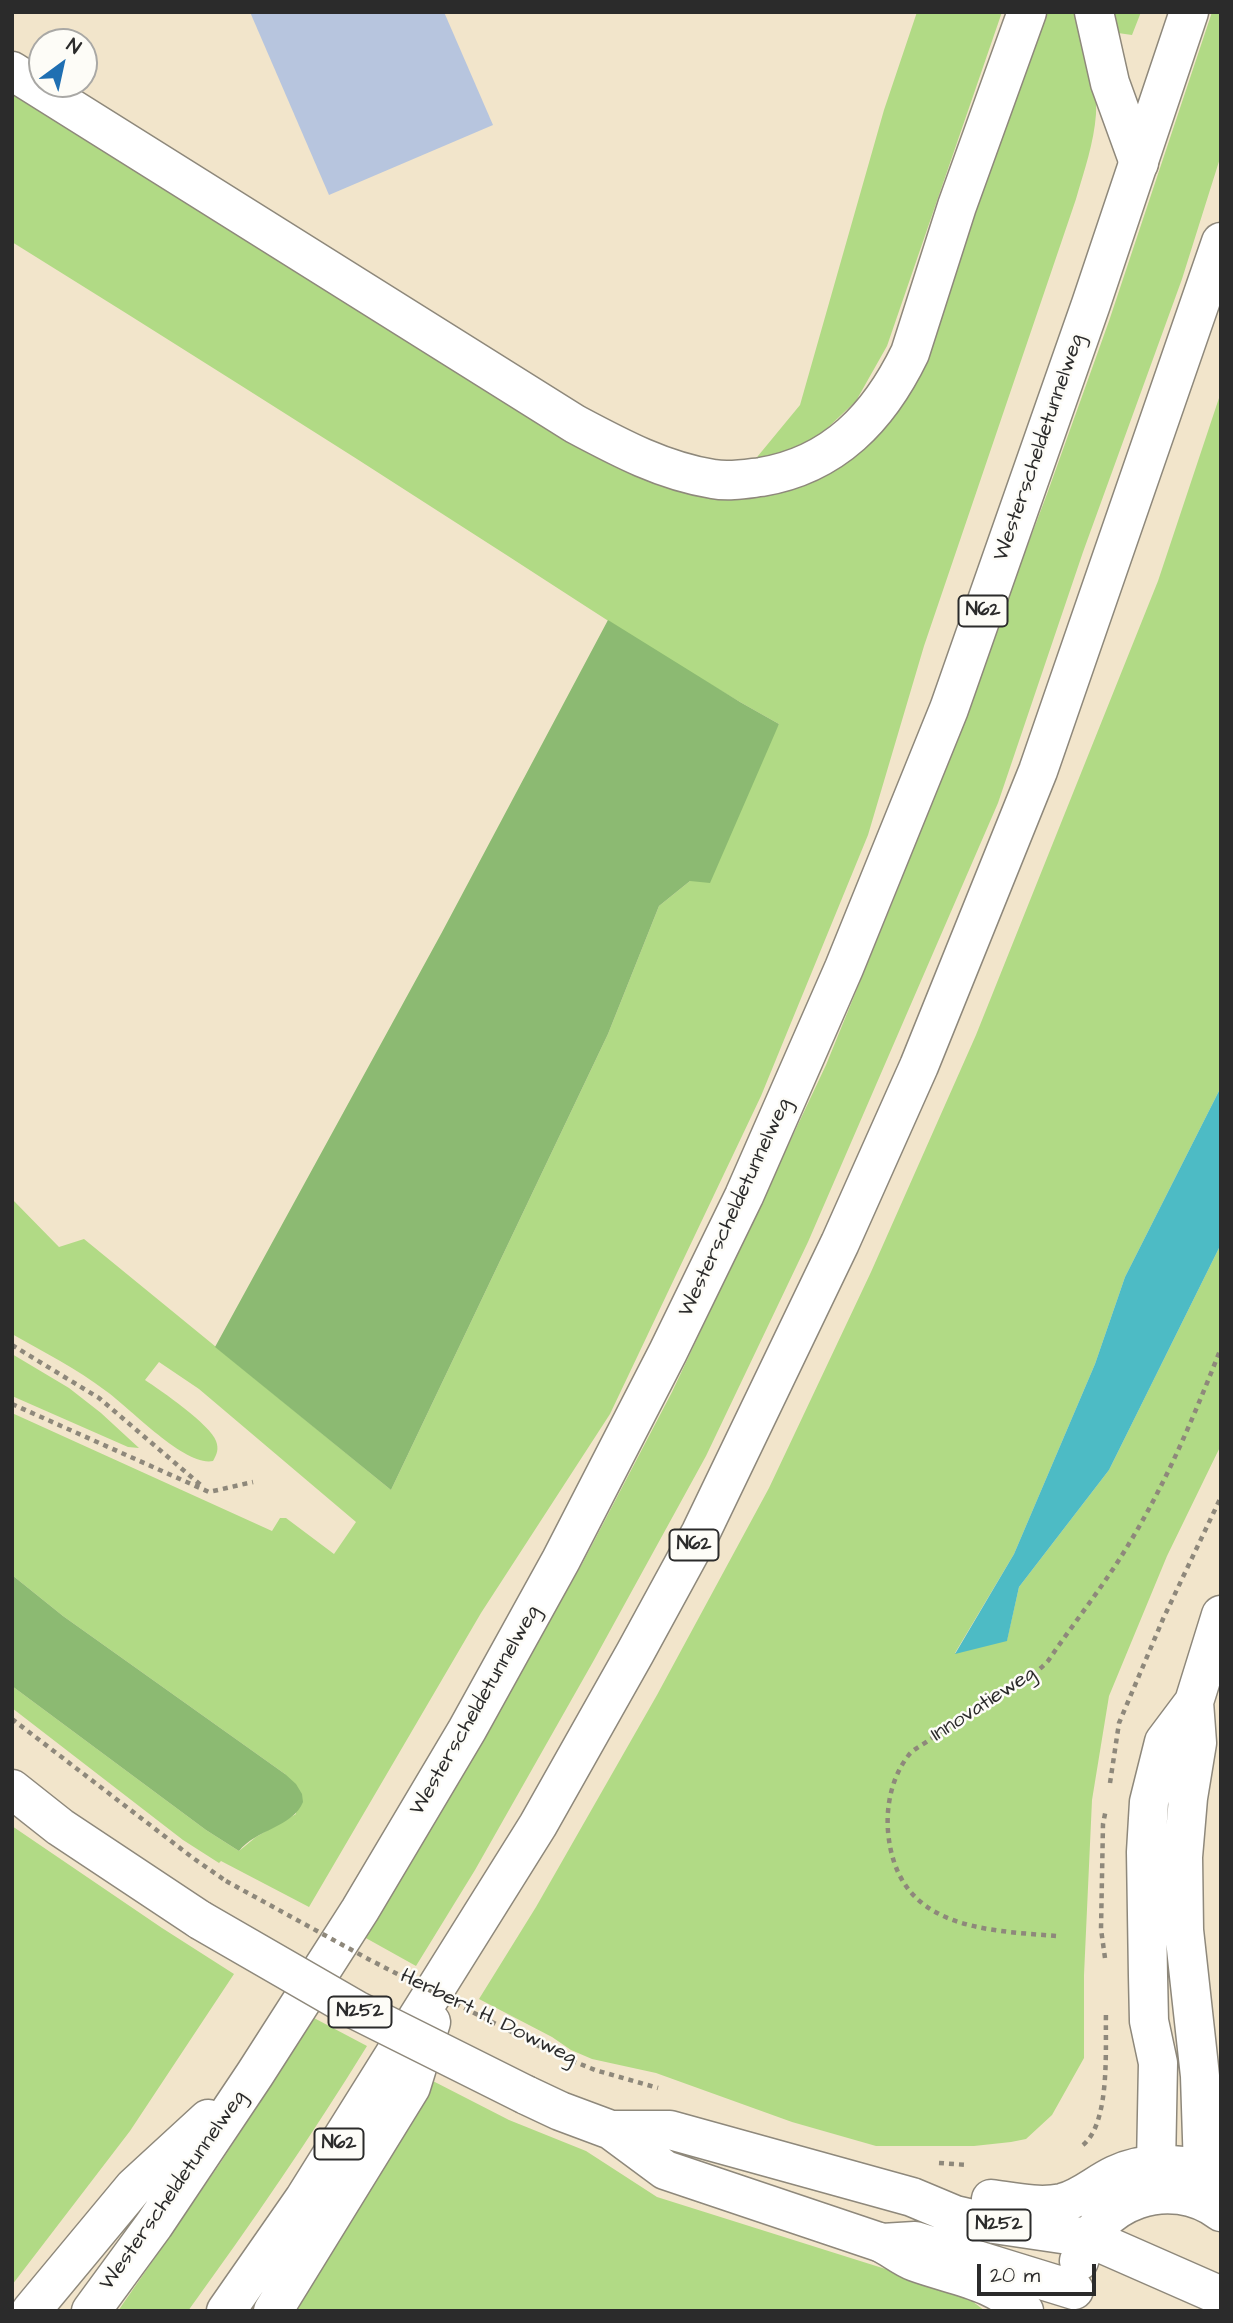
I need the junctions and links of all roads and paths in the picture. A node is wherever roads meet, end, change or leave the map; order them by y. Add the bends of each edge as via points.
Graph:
1 (1027, 12) edge
2 (1094, 12) edge
3 (1189, 12) edge
4 (12, 71) edge
5 (1139, 163) junction
6 (1221, 242) edge
7 (12, 1345) edge
8 (1221, 1348) edge
9 (12, 1404) edge
10 (253, 1482) dead end
11 (209, 1492) junction
12 (1221, 1615) edge
13 (1194, 1702) junction
14 (12, 1719) edge
15 (12, 1790) edge
16 (1056, 1936) dead end
17 (446, 1974) junction
18 (255, 2074) junction
19 (1104, 2087) dead end
20 (660, 2089) dead end
21 (611, 2130) junction
22 (1078, 2149) dead end
23 (927, 2162) dead end
24 (976, 2166) dead end
25 (1212, 2173) edge
26 (1146, 2177) junction
27 (912, 2197) junction
28 (1221, 2212) edge
29 (1089, 2238) junction
30 (882, 2243) junction
31 (1221, 2296) edge
32 (1074, 2300) edge
33 (31, 2311) edge
34 (91, 2311) edge
35 (226, 2311) edge
36 (273, 2311) edge
37 (1024, 2311) edge

1 - 4 main road via 899,375 861,426 834,450 775,475 740,480 716,480 664,467 575,424
2 - 5 main road via 1111,83
3 - 5 main road, Westerscheldetunnelweg / N62
5 - 18 main road, Westerscheldetunnelweg / N62 via 949,709 844,968 744,1196 561,1560 474,1718 360,1910
6 - 17 main road, N62 via 1038,771 862,1195 701,1532 538,1825
7 - 11 path via 99,1398
8 - 16 path, Innovatieweg via 1196,1412 1130,1543 1048,1661 1033,1677 955,1721 909,1755 888,1803 889,1851 920,1903 940,1916 985,1930
9 - 11 path
10 - 11 path
12 - 13 main road
13 - 25 main road via 1197,1743 1183,1857 1184,1930
13 - 26 main road via 1164,1742 1149,1802 1149,2021 1138,2060
14 - 20 path, Herbert H. Dowweg, bridge via 226,1881 553,2053
15 - 21 main road, N252, bridge via 200,1920 356,2010 526,2095
17 - 35 main road, N62 via 304,2199
17 - 36 main road, N62 via 411,2087
18 - 33 main road, N62 via 134,2187
18 - 34 main road, Westerscheldetunnelweg / N62
19 - 22 path via 1101,2114
21 - 27 main road, N252 via 670,2130
21 - 30 main road, N252 via 664,2170
23 - 24 path
25 - 26 main road, N252 via 1186,2165
26 - 27 main road, N252 via 1117,2174 1080,2197 1060,2203 953,2193
26 - 28 main road, N252
26 - 29 main road, N252 via 1127,2204 1106,2218
27 - 29 main road, N252 via 955,2216
29 - 31 main road
29 - 32 main road, N252
30 - 32 main road, N252 via 915,2241
30 - 37 main road via 912,2261 1004,2293

